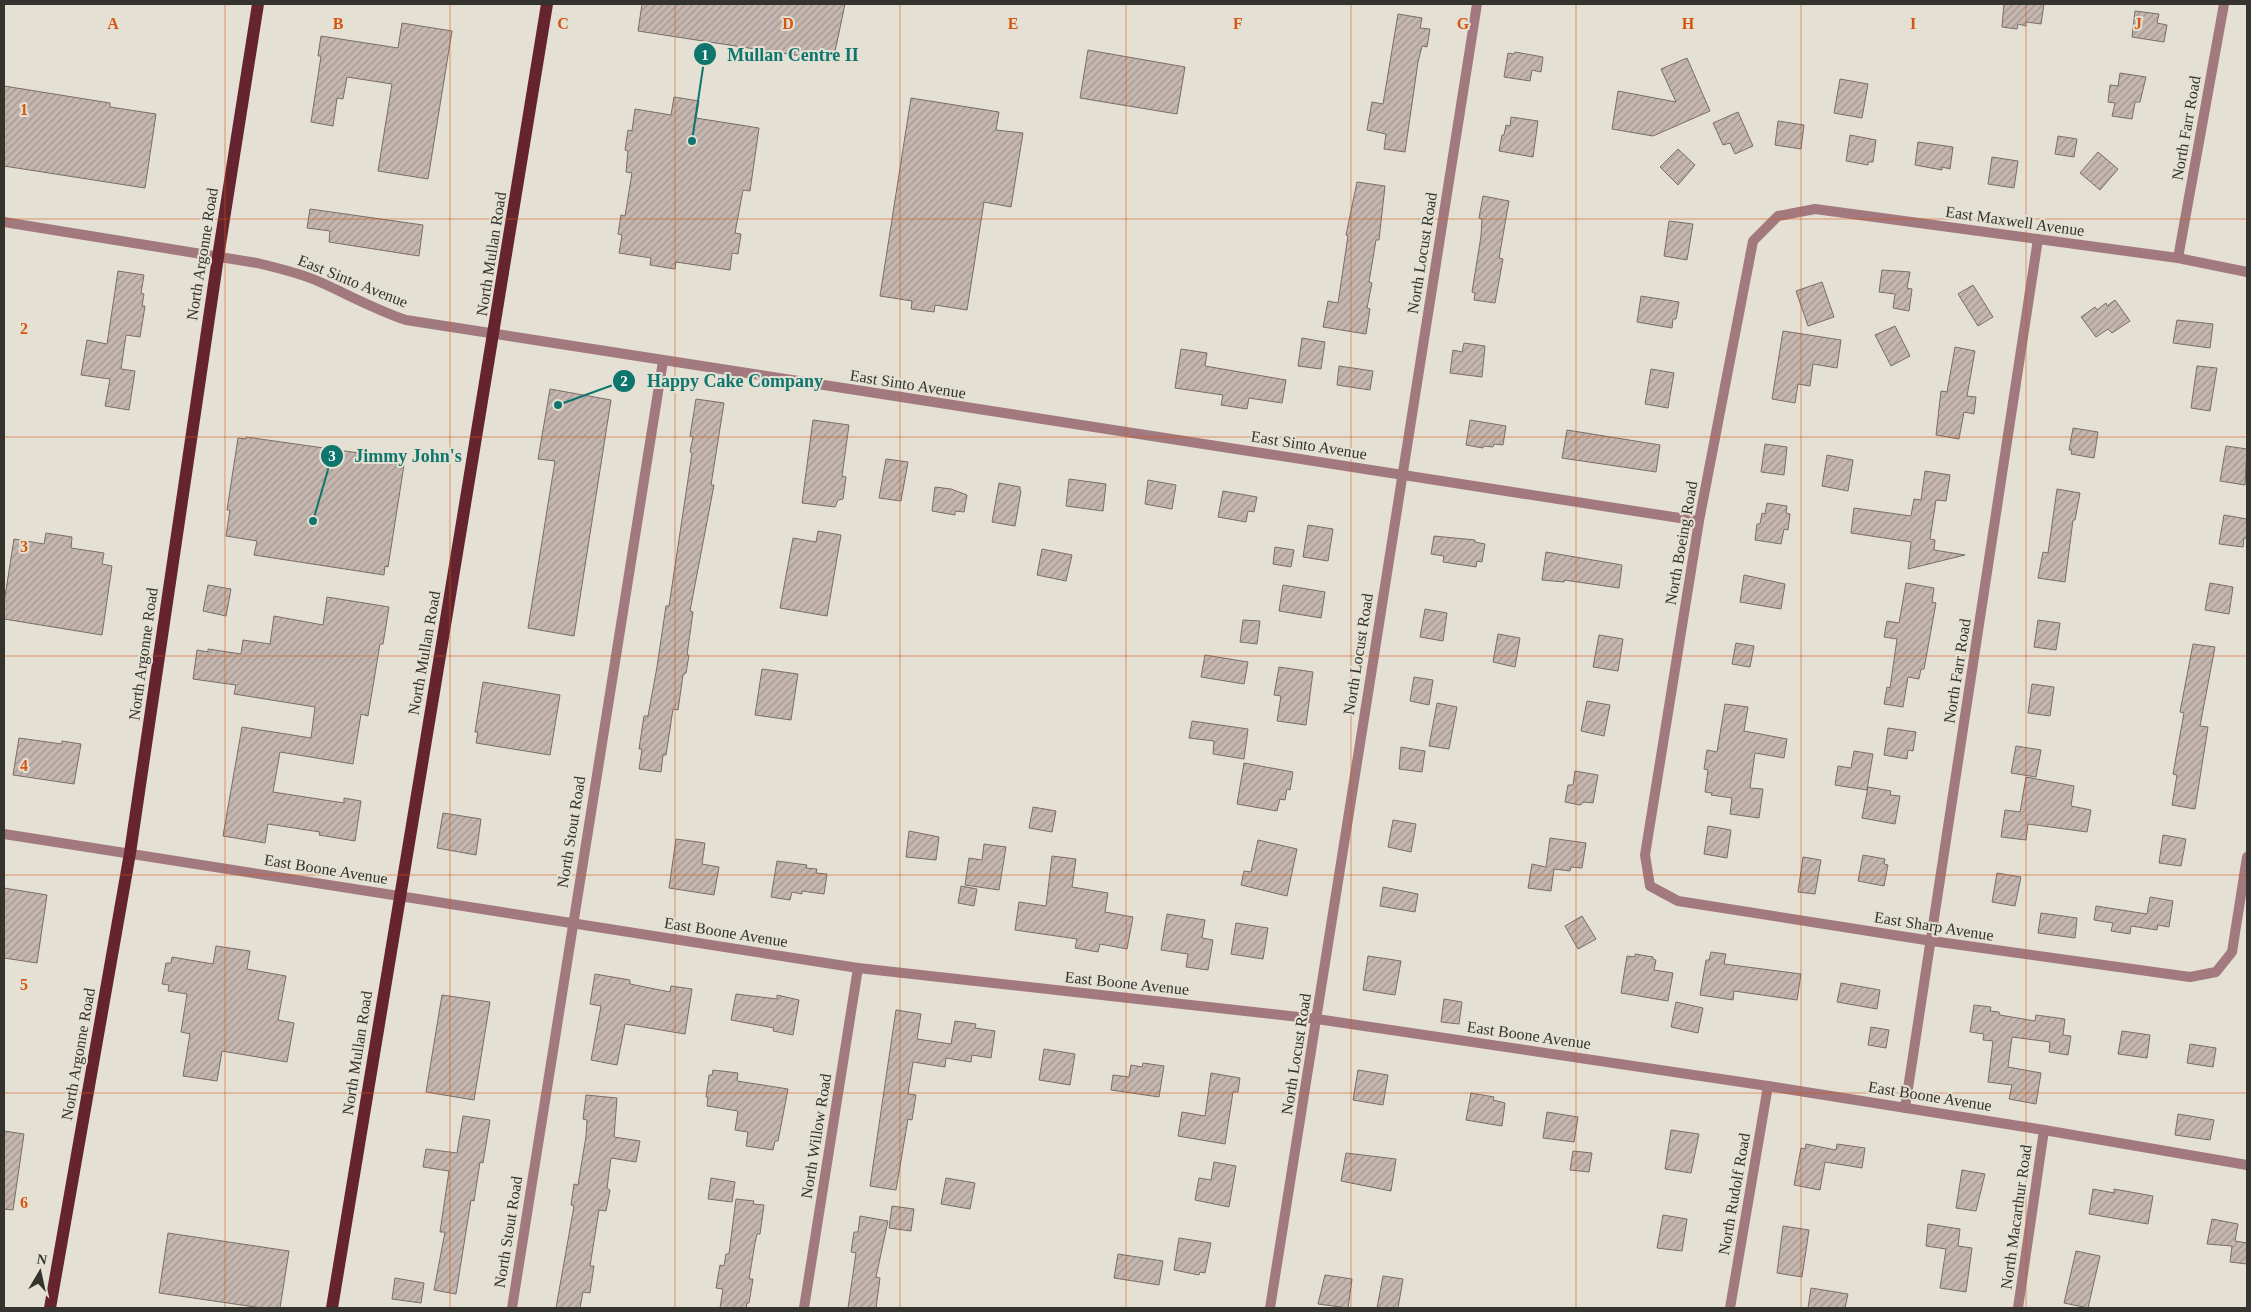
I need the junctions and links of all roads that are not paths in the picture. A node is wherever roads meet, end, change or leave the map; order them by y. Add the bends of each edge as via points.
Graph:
1 (258, 4) edge
2 (547, 4) edge
3 (1477, 4) edge
4 (2224, 4) edge
5 (1778, 216) joint
6 (4, 222) edge
7 (2038, 239) junction
8 (218, 257) junction
9 (2178, 258) junction
10 (2247, 272) edge
11 (495, 335) junction
12 (663, 361) junction
13 (1401, 474) junction
14 (1699, 522) junction
15 (4, 834) edge
16 (130, 852) junction
17 (2247, 857) edge
18 (1650, 886) joint
19 (399, 896) junction
20 (572, 923) junction
21 (1932, 941) junction
22 (858, 968) junction
23 (1317, 1019) junction
24 (1768, 1086) junction
25 (1905, 1108) junction
26 (2044, 1130) junction
27 (2247, 1165) edge
28 (50, 1308) edge
29 (332, 1308) edge
30 (512, 1308) edge
31 (804, 1308) edge
32 (1270, 1308) edge
33 (1730, 1308) edge
34 (2018, 1308) edge

1 - 8 main road, North Argonne Road
2 - 11 main road, North Mullan Road
3 - 13 street, North Locust Road
4 - 9 street, North Farr Road
5 - 7 street, East Maxwell Avenue via 1815,209
5 - 14 street, North Boeing Road via 1753,241
6 - 8 street, East Sinto Avenue
7 - 9 street, East Maxwell Avenue
7 - 21 street, North Farr Road
8 - 11 street, East Sinto Avenue via 288,271 406,320
8 - 16 main road, North Argonne Road
9 - 10 street, East Maxwell Avenue
11 - 12 street, East Sinto Avenue
11 - 19 main road, North Mullan Road
12 - 13 street, East Sinto Avenue
12 - 20 street, North Stout Road
13 - 14 street, East Sinto Avenue
13 - 23 street, North Locust Road
14 - 18 street, North Boeing Road via 1645,855
15 - 16 street, East Boone Avenue
16 - 19 street, East Boone Avenue
16 - 28 main road, North Argonne Road
17 - 21 street, East Sharp Avenue via 2232,952 2216,972 2185,977
18 - 21 street, East Sharp Avenue via 1678,901
19 - 20 street, East Boone Avenue
19 - 29 main road, North Mullan Road
20 - 22 street, East Boone Avenue
20 - 30 street, North Stout Road
21 - 25 street, North Farr Road
22 - 23 street, East Boone Avenue
22 - 31 street, North Willow Road
23 - 24 street, East Boone Avenue
23 - 32 street, North Locust Road
24 - 25 street, East Boone Avenue
24 - 33 street, North Rudolf Road
25 - 26 street, East Boone Avenue
26 - 27 street, East Boone Avenue
26 - 34 street, North Macarthur Road

